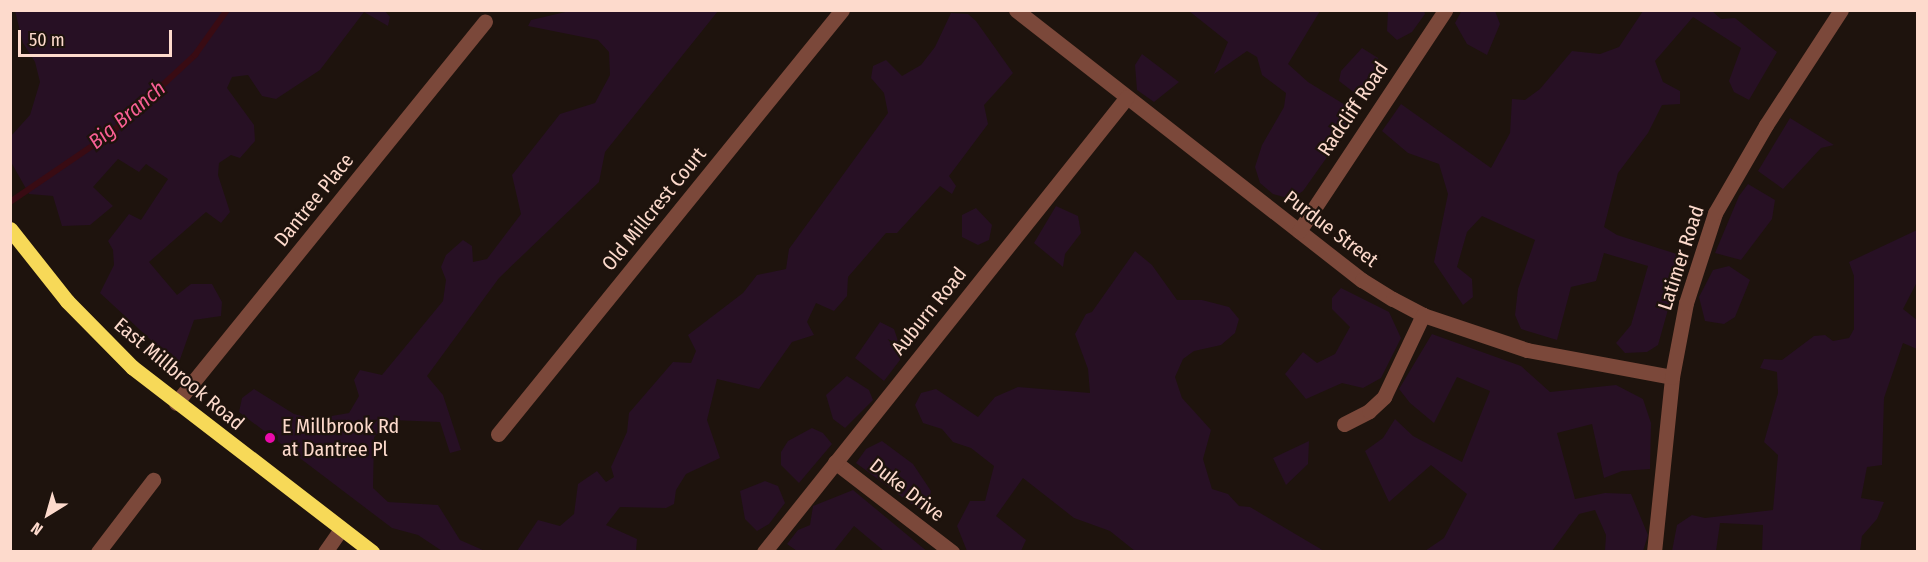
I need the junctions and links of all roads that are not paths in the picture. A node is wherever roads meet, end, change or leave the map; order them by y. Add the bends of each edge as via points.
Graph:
1 (842, 10) edge
2 (1016, 10) edge
3 (1444, 10) edge
4 (1841, 10) edge
5 (485, 22) dead end
6 (1128, 97) junction
7 (10, 229) edge
8 (1299, 231) junction
9 (1424, 315) junction
10 (1672, 377) junction
11 (176, 403) junction
12 (1344, 424) dead end
13 (498, 434) dead end
14 (835, 462) junction
15 (153, 480) dead end
16 (341, 529) junction
17 (98, 552) edge
18 (325, 552) edge
19 (372, 552) edge
20 (764, 552) edge
21 (952, 552) edge
22 (1654, 552) edge

1 - 13 street, Old Millcrest Court
2 - 6 street, Purdue Street
3 - 8 street, Radcliff Road
4 - 10 street, Latimer Road via 1766,125 1716,213 1686,303
5 - 11 street, Dantree Place
6 - 8 street, Purdue Street
6 - 14 street, Auburn Road
7 - 11 main road, East Millbrook Road via 87,324
8 - 9 street, Purdue Street via 1362,280
9 - 10 street, Purdue Street via 1527,350
9 - 12 street via 1384,396 1369,411
10 - 22 street, Latimer Road
11 - 16 main road, East Millbrook Road
14 - 20 street, Auburn Road
14 - 21 street, Duke Drive
15 - 17 street
16 - 18 street
16 - 19 main road, East Millbrook Road

